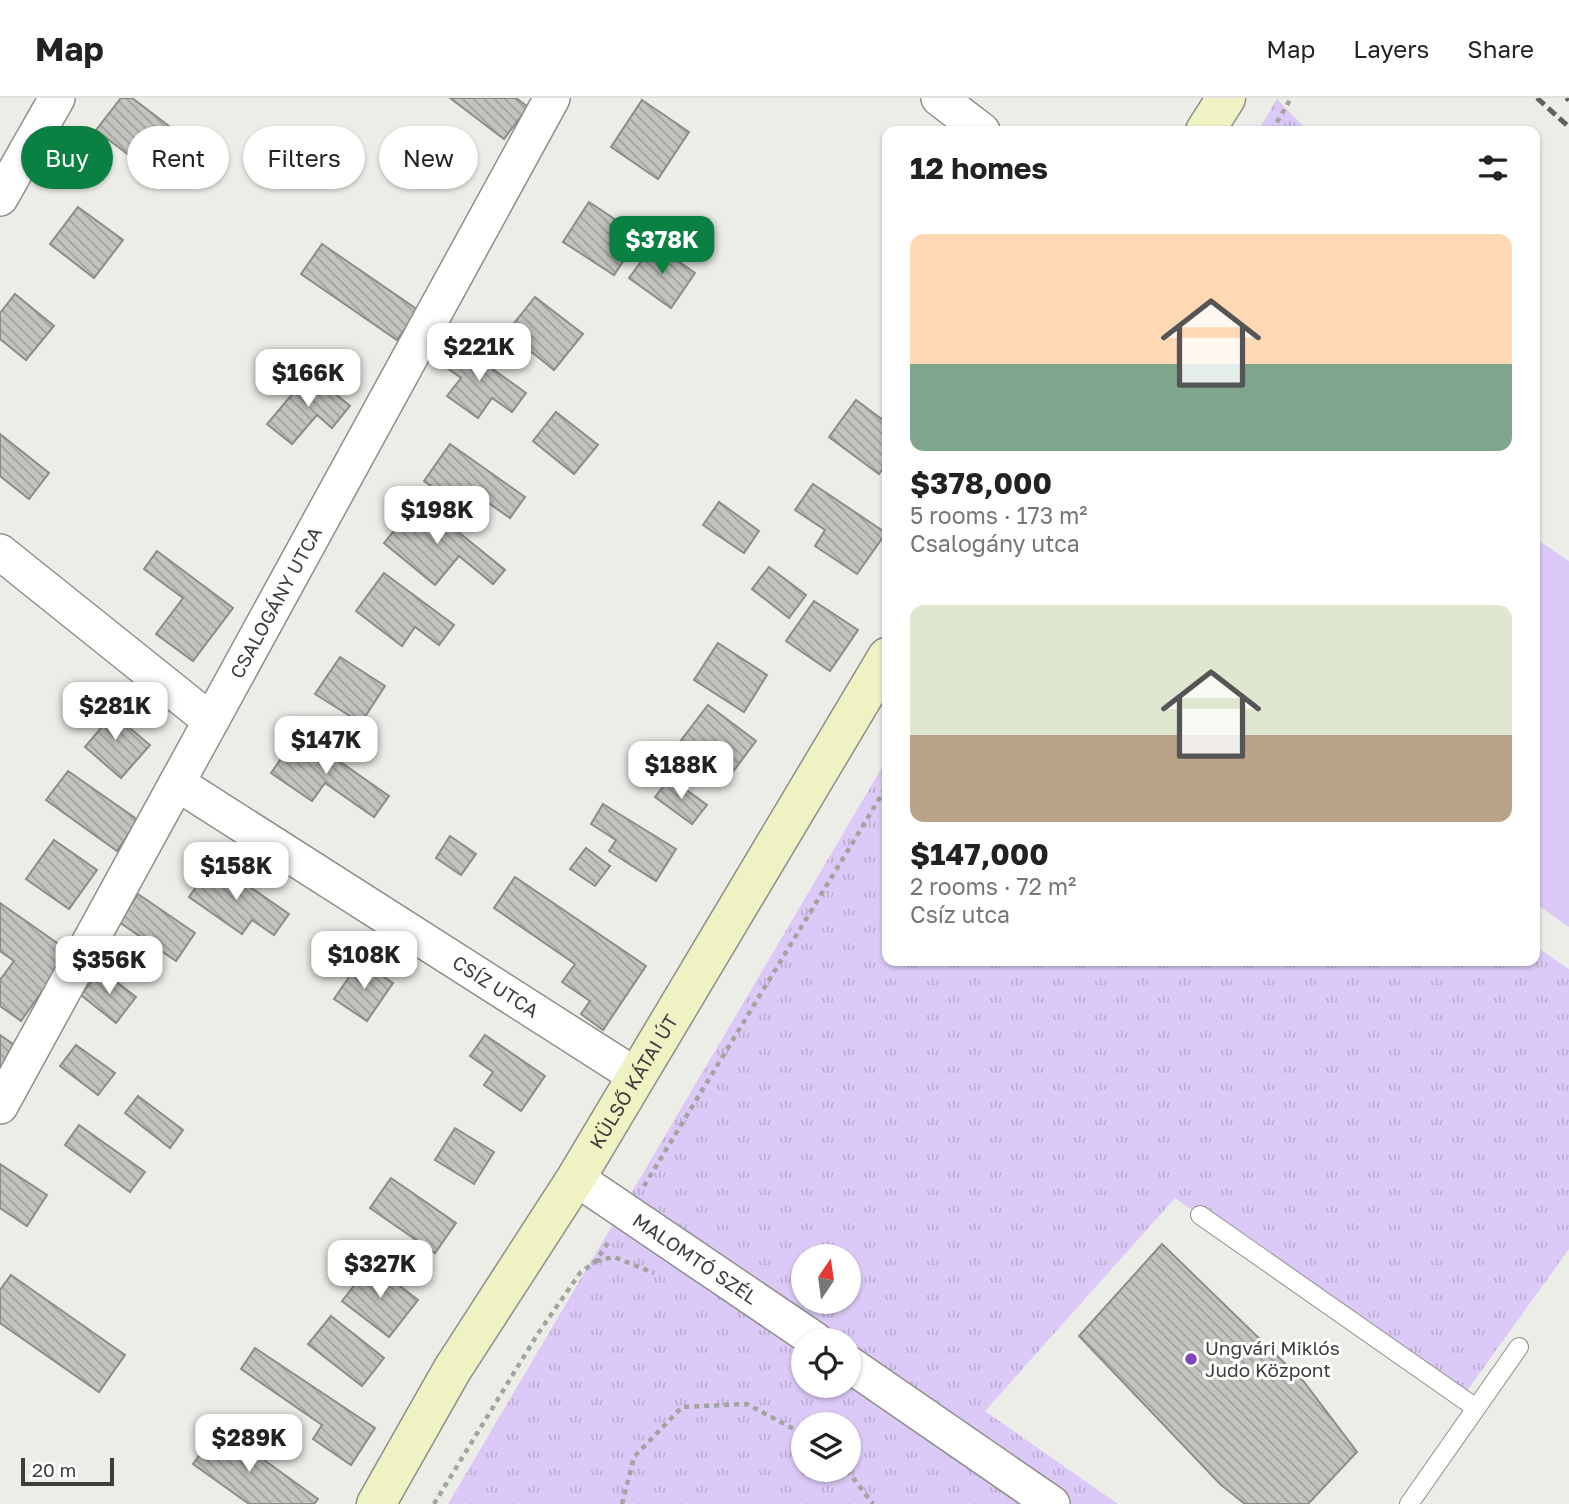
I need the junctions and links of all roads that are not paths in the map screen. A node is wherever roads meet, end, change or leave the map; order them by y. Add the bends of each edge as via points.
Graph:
1 (57, 98) edge
2 (552, 98) edge
3 (939, 98) edge
4 (1226, 98) edge
5 (975, 126) edge
6 (1208, 126) edge
7 (0, 198) edge
8 (0, 552) edge
9 (882, 665) edge
10 (211, 721) junction
11 (177, 783) junction
12 (636, 1076) junction
13 (0, 1106) edge
14 (576, 1178) junction
15 (1200, 1215) dead end
16 (797, 1328) edge
17 (1519, 1347) dead end
18 (861, 1372) edge
19 (1476, 1408) junction
20 (376, 1504) edge
21 (1052, 1504) edge
22 (1409, 1504) edge

1 - 7 street
2 - 10 street, CSALOGÁNY UTCA
3 - 5 street
4 - 6 main road
8 - 10 street
9 - 12 main road, KÜLSŐ KÁTAI ÚT
10 - 11 street, CSALOGÁNY UTCA
11 - 12 street, CSÍZ UTCA
11 - 13 street, CSALOGÁNY UTCA
12 - 14 main road, KÜLSŐ KÁTAI ÚT
14 - 16 street, MALOMTÓ SZÉL
14 - 20 main road, KÜLSŐ KÁTAI ÚT via 453,1370
15 - 19 lane
17 - 19 lane
18 - 21 street
19 - 22 lane

